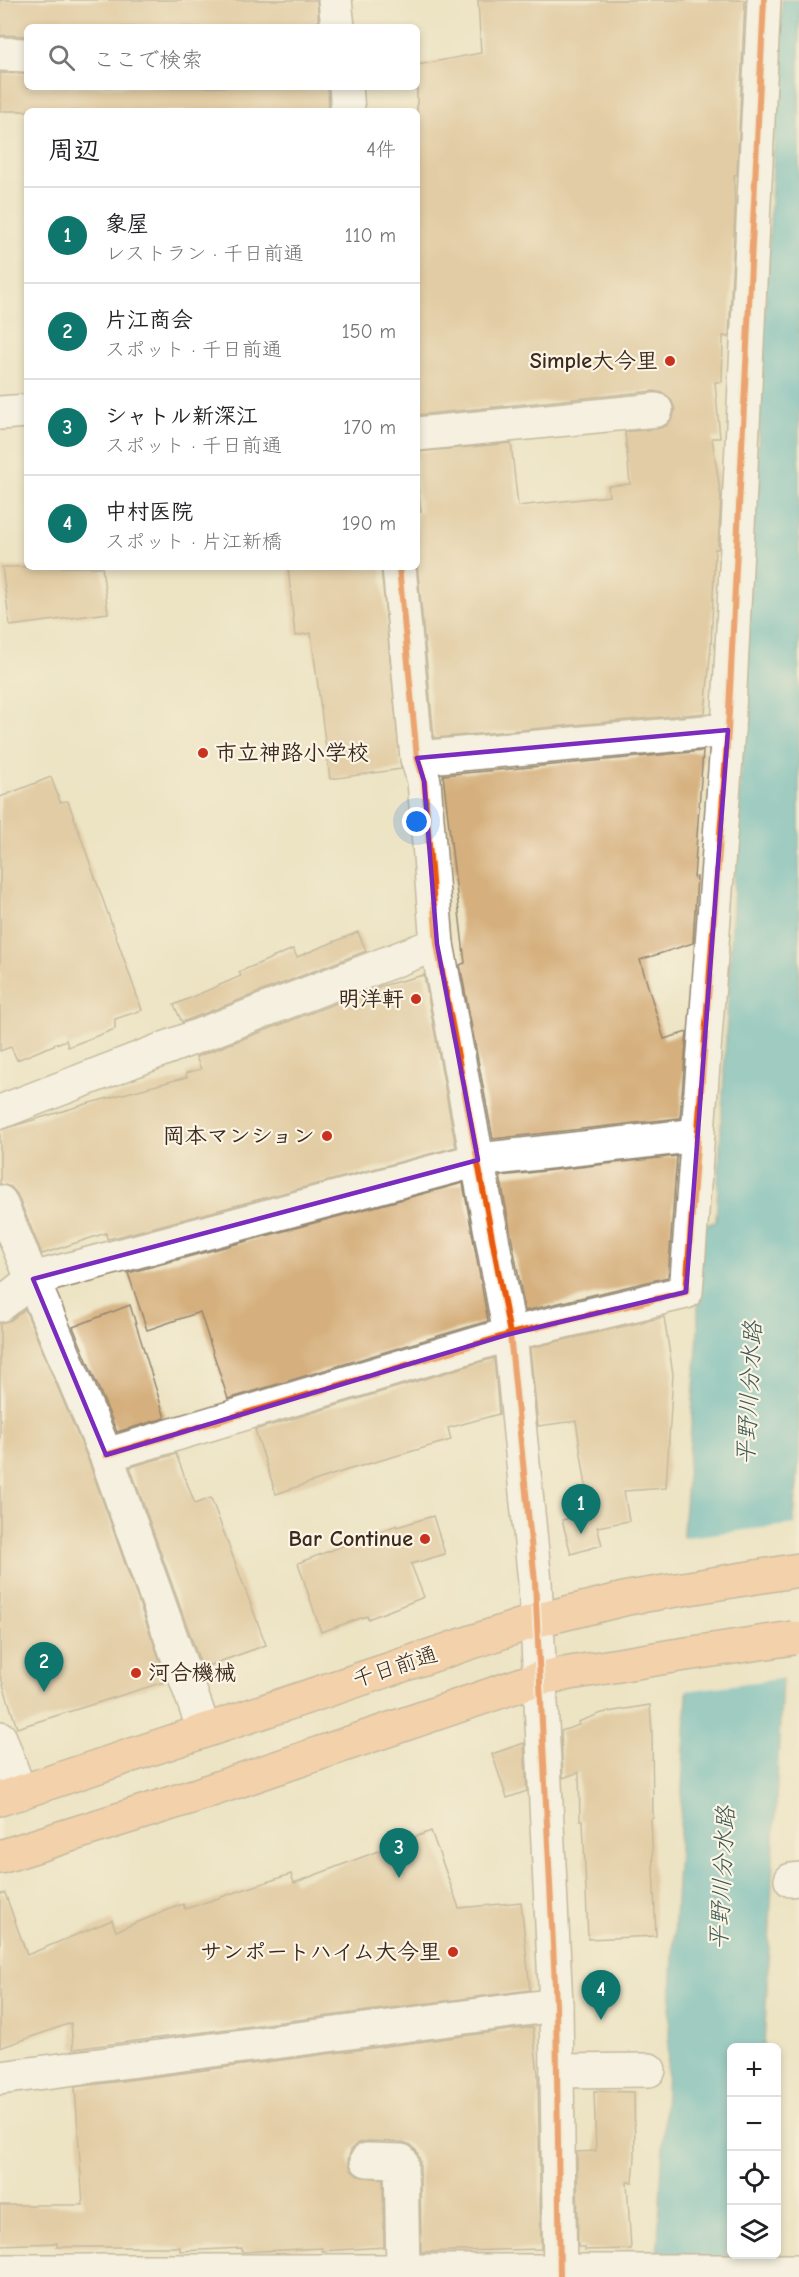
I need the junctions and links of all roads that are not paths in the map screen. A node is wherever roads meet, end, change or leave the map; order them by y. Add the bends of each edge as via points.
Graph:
1 (335, 0) edge
2 (764, 0) edge
3 (338, 24) edge
4 (0, 54) edge
5 (24, 55) edge
6 (346, 90) edge
7 (348, 108) edge
8 (656, 410) dead end
9 (24, 411) edge
10 (0, 412) edge
11 (420, 434) edge
12 (399, 570) edge
13 (728, 730) junction
14 (417, 758) junction
15 (437, 944) junction
16 (0, 1112) edge
17 (698, 1135) junction
18 (478, 1160) junction
19 (2, 1211) edge
20 (33, 1279) junction
21 (0, 1305) edge
22 (510, 1334) junction
23 (106, 1455) junction
24 (798, 1570) edge
25 (538, 1620) junction
26 (796, 1637) edge
27 (540, 1678) junction
28 (204, 1730) junction
29 (0, 1738) edge
30 (10, 1796) edge
31 (0, 1857) edge
32 (556, 2005) junction
33 (649, 2070) dead end
34 (557, 2071) junction
35 (0, 2078) edge
36 (367, 2160) dead end
37 (0, 2271) edge
38 (799, 2271) edge
39 (384, 2273) edge
40 (202, 2274) edge
41 (560, 2274) edge

1 - 3 street
2 - 13 street
4 - 5 street
6 - 7 street
8 - 11 street
9 - 10 street
12 - 14 street
13 - 14 street
13 - 17 street
14 - 15 street via 424,781
15 - 16 street
15 - 18 street
17 - 18 street
17 - 22 street via 686,1292
18 - 20 street
18 - 22 street
19 - 20 street
20 - 21 street
20 - 23 street
22 - 23 street
22 - 25 street
23 - 28 street
24 - 25 highway, 千日前通 via 628,1598
25 - 27 street
25 - 28 highway, 千日前通
26 - 27 highway, bridge
27 - 31 highway via 194,1796
27 - 32 street
28 - 30 highway, 千日前通
29 - 30 street
32 - 34 street
32 - 35 street
33 - 34 street
34 - 41 street
36 - 39 street via 401,2161
37 - 40 street
38 - 41 street
39 - 40 street
39 - 41 street

